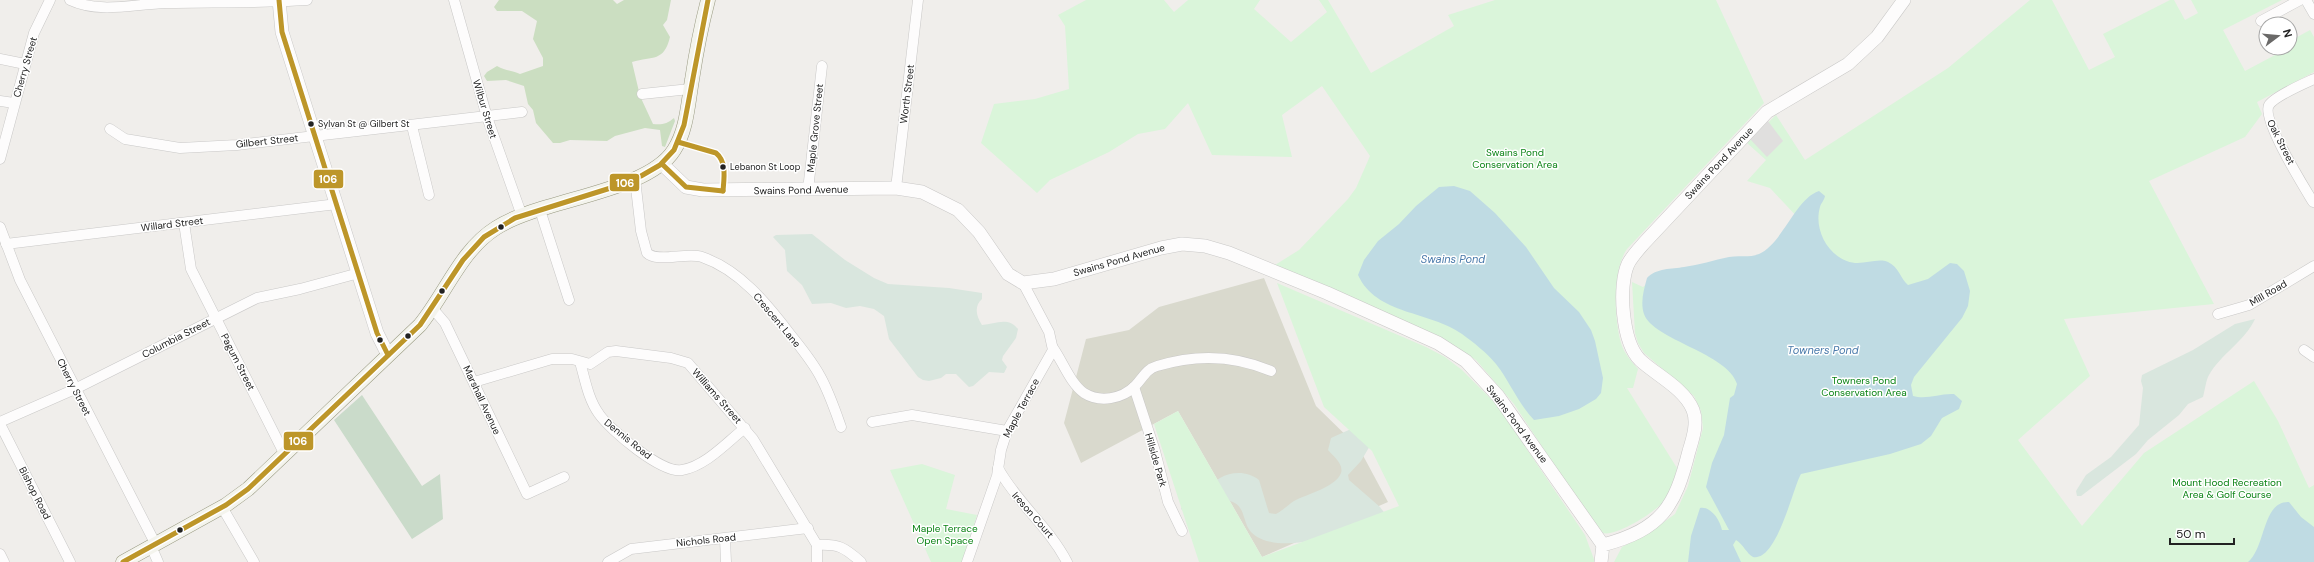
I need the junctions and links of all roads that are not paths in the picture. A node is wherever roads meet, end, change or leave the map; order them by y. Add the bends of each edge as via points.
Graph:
1 (50, 0) edge
2 (70, 0) edge
3 (307, 0) edge
4 (454, 0) edge
5 (708, 0) edge
6 (918, 0) edge
7 (1904, 0) edge
8 (2300, 0) edge
9 (2306, 0) edge
10 (279, 1) edge
11 (2314, 14) edge
12 (2269, 16) edge
13 (0, 59) edge
14 (25, 64) junction
15 (822, 66) dead end
16 (2314, 79) edge
17 (690, 89) junction
18 (642, 94) dead end
19 (0, 101) edge
20 (14, 103) junction
21 (522, 112) dead end
22 (487, 117) junction
23 (412, 126) junction
24 (110, 129) dead end
25 (314, 136) junction
26 (0, 159) edge
27 (662, 164) junction
28 (635, 179) junction
29 (896, 188) junction
30 (808, 190) junction
31 (429, 195) dead end
32 (2313, 202) dead end
33 (337, 204) junction
34 (540, 210) junction
35 (522, 216) junction
36 (184, 223) junction
37 (0, 227) edge
38 (0, 230) edge
39 (6, 244) junction
40 (2314, 266) edge
41 (358, 273) junction
42 (1023, 282) junction
43 (568, 300) dead end
44 (433, 309) junction
45 (2218, 314) dead end
46 (216, 318) junction
47 (1053, 348) junction
48 (2304, 350) dead end
49 (388, 355) junction
50 (2314, 357) edge
51 (580, 362) junction
52 (1270, 371) dead end
53 (474, 382) junction
54 (1134, 387) junction
55 (75, 389) junction
56 (872, 422) dead end
57 (0, 423) edge
58 (841, 427) dead end
59 (745, 428) junction
60 (1007, 431) junction
61 (286, 455) junction
62 (998, 468) junction
63 (564, 477) dead end
64 (222, 507) junction
65 (808, 528) junction
66 (1182, 531) dead end
67 (725, 539) junction
68 (153, 544) junction
69 (817, 545) junction
70 (1603, 545) junction
71 (0, 554) edge
72 (4, 562) edge
73 (70, 562) edge
74 (122, 562) edge
75 (158, 562) edge
76 (254, 562) edge
77 (608, 562) edge
78 (726, 562) edge
79 (817, 562) edge
80 (861, 562) edge
81 (966, 562) edge
82 (1067, 562) edge
83 (1601, 562) edge

1 - 14 street, Cherry Street via 34,33
2 - 10 street via 80,5 102,8 154,3
3 - 10 street
4 - 22 street, Wilbur Street
5 - 17 main road
6 - 29 street, Worth Street
7 - 70 street, Swains Pond Avenue via 1877,37 1852,61 1833,75 1767,112 1629,262 1624,282 1624,307 1630,344 1640,360 1686,398 1693,410 1694,424 1682,482 1665,512 1641,529
8 - 12 street
9 - 11 street
10 - 25 street via 282,32
13 - 14 street
14 - 20 street, Cherry Street
15 - 30 street, Maple Grove Street
16 - 32 street, Oak Street via 2272,102 2267,112 2272,127
17 - 18 street
17 - 27 main road via 680,136 673,151
19 - 20 street
20 - 26 street, Cherry Street
21 - 22 street, Gilbert Street
22 - 23 street, Gilbert Street
22 - 35 street, Wilbur Street
23 - 25 street, Gilbert Street
23 - 31 street
24 - 25 street, Gilbert Street via 125,139 180,148 237,145
25 - 33 street
27 - 28 main road
27 - 30 street, Swains Pond Avenue via 681,183 693,188 735,191
28 - 34 main road
28 - 58 street, Crescent Lane via 642,238 647,253 651,256 688,255 704,258 729,271 752,290 809,357 828,391
29 - 30 street, Swains Pond Avenue
29 - 42 street, Swains Pond Avenue via 922,192 958,210 979,232 1008,274
33 - 36 street, Willard Street
33 - 41 street
34 - 35 main road
34 - 43 street
35 - 44 main road via 497,226 477,243 463,260
36 - 39 street, Willard Street
36 - 46 street, Pagum Street via 189,264
37 - 38 street, Cherry Street
38 - 39 street, Cherry Street
39 - 55 street, Cherry Street via 20,280
40 - 45 street, Mill Road via 2249,305
41 - 46 street, Columbia Street via 300,290 257,298
41 - 49 street via 379,339
42 - 47 street via 1049,332
42 - 70 street, Swains Pond Avenue via 1054,279 1168,246 1205,246 1293,279 1438,342 1466,361 1498,396
44 - 49 main road
44 - 53 street, Marshall Avenue via 444,321
46 - 55 street, Columbia Street
46 - 61 street, Pagum Street
47 - 54 street via 1072,379 1083,392 1092,397 1106,399
47 - 60 street, Maple Terrace
48 - 50 street
49 - 61 main road
51 - 53 street, Williams Street via 572,359 552,359
51 - 59 street, Williams Street via 590,364 604,354 616,351 686,361
51 - 59 street, Dennis Road via 590,394 603,419 636,448 668,468 682,470 696,465
52 - 54 street via 1235,359 1209,357 1156,366 1146,372
53 - 63 street, Marshall Avenue via 527,494
54 - 66 street, Hillside Park via 1156,451 1168,502
55 - 57 street, Columbia Street
55 - 68 street, Cherry Street
56 - 60 street via 912,415
57 - 73 street, Bishop Road
59 - 65 street, Williams Street
60 - 62 street, Maple Terrace
61 - 64 main road via 248,489
62 - 81 street, Maple Terrace
62 - 82 street, Ireson Court via 1012,490 1056,542
64 - 68 main road
64 - 76 street
65 - 67 street, Nichols Road
65 - 69 street, Williams Street
67 - 77 street, Nichols Road via 632,548
67 - 78 street
68 - 74 main road
68 - 75 street, Cherry Street
69 - 79 street, Williams Street
69 - 80 street via 840,546
70 - 83 street
71 - 72 street

